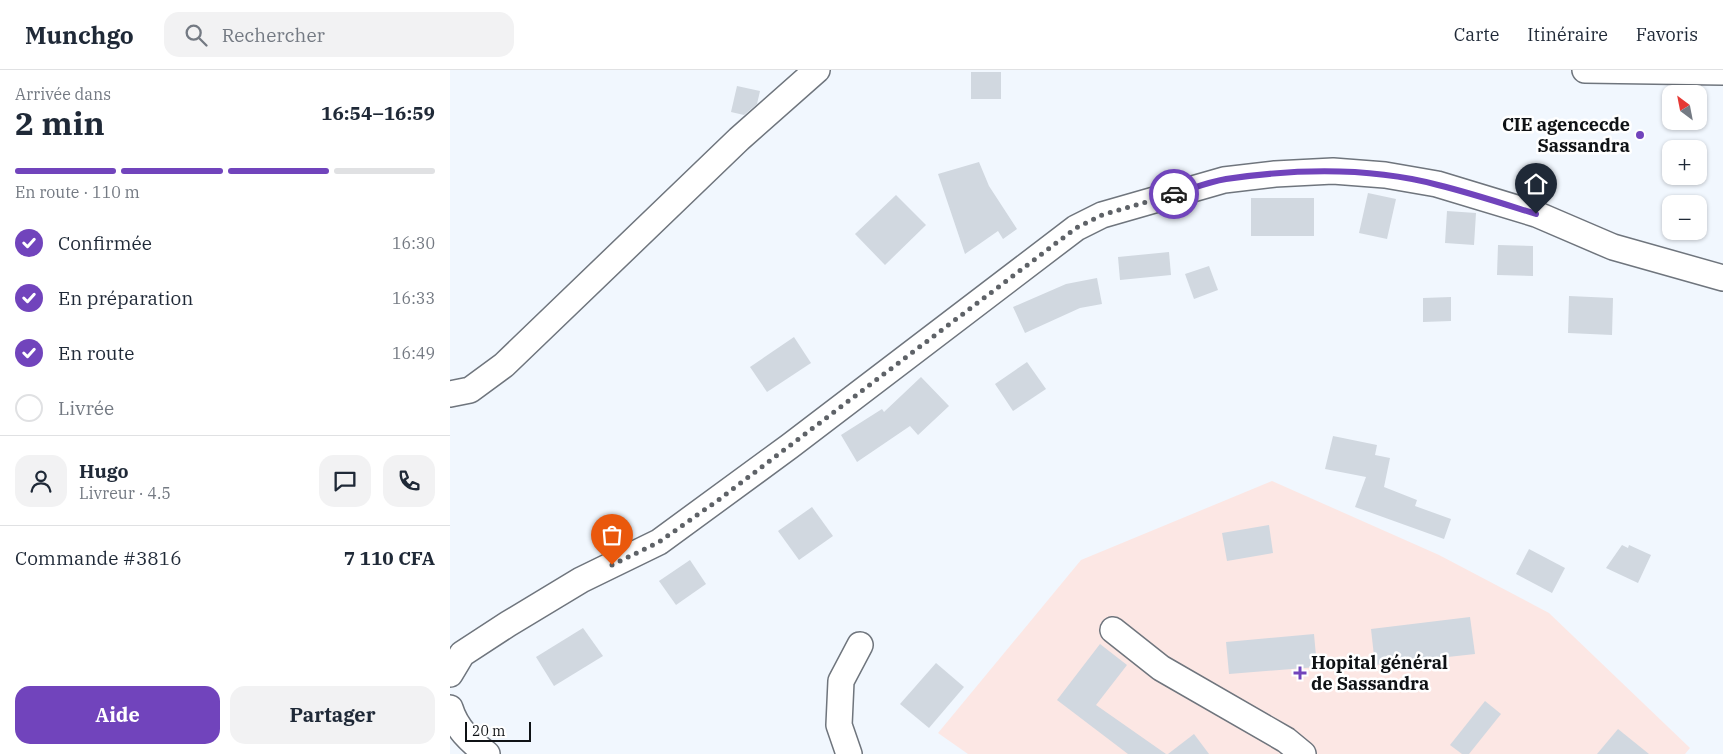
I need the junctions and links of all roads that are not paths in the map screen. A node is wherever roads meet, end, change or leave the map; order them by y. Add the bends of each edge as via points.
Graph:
1 (817, 70) edge
2 (1585, 70) edge
3 (1723, 72) edge
4 (1723, 278) edge
5 (450, 394) edge
6 (1113, 630) dead end
7 (860, 645) dead end
8 (450, 674) edge
9 (450, 708) edge
10 (487, 754) edge
11 (849, 754) edge
12 (1302, 754) edge

1 - 5 street via 740,139 504,365 470,390
2 - 3 street
4 - 8 street via 1612,247 1536,214 1436,184 1385,175 1333,171 1224,180 1102,215 1076,228 659,542 581,580 508,624 462,654
6 - 12 street via 1161,668 1286,740
7 - 11 street via 841,682 839,725
9 - 10 street via 454,721 469,740

